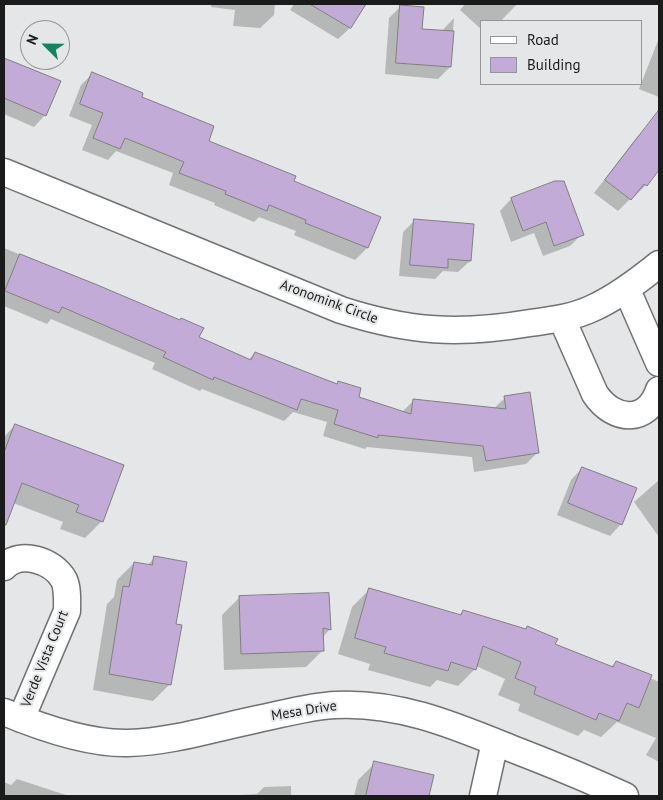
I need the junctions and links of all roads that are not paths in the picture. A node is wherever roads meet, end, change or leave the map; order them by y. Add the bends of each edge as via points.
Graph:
1 (4, 172) edge
2 (659, 264) edge
3 (627, 290) junction
4 (562, 319) junction
5 (659, 363) edge
6 (659, 390) edge
7 (4, 567) edge
8 (12, 715) edge
9 (496, 742) junction
10 (609, 793) edge
11 (483, 796) edge

1 - 4 street, Aronomink Circle via 370,319 450,331 483,330
2 - 3 street, Aronomink Circle
3 - 4 street, Aronomink Circle via 592,309
3 - 5 street
4 - 6 street via 603,406 625,416 639,414
7 - 8 street, Verde Vista Court via 20,559 38,559 51,566 64,580 67,593 67,611
8 - 9 street, Mesa Drive via 92,739 127,743 161,740 335,705 383,706
9 - 10 street, Mesa Drive
9 - 11 street

